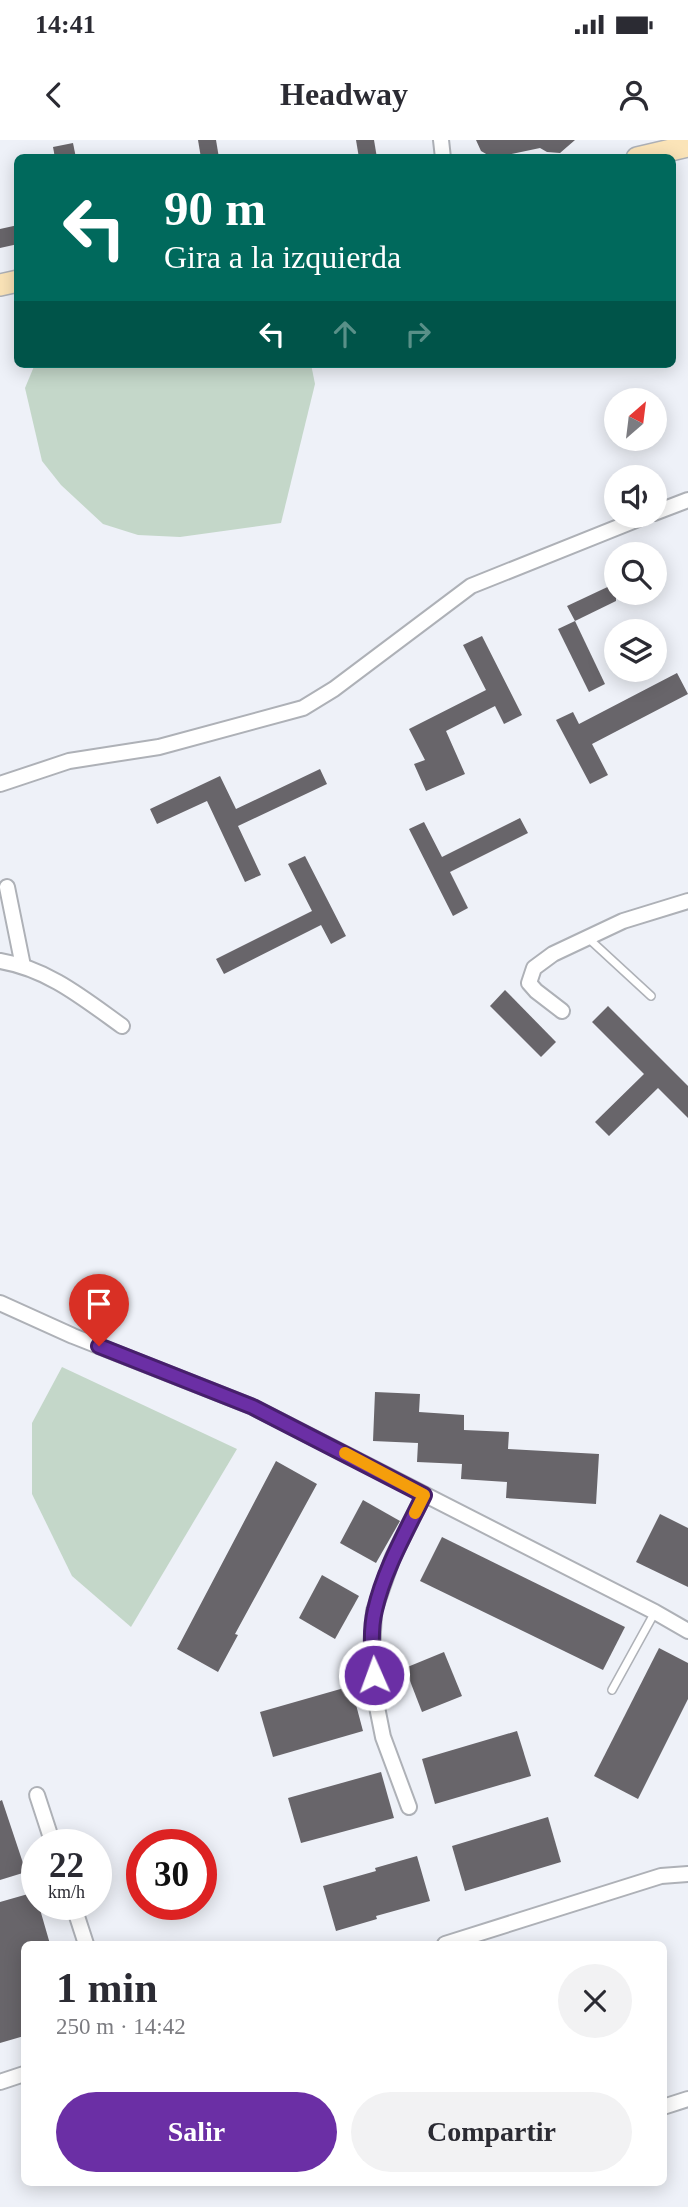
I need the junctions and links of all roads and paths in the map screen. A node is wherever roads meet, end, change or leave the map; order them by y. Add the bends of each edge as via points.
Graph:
1 (688, 146) edge
2 (654, 154) edge
3 (688, 500) edge
4 (667, 508) edge
5 (616, 528) edge
6 (0, 784) edge
7 (7, 887) dead end
8 (688, 901) edge
9 (587, 938) junction
10 (0, 961) edge
11 (23, 966) junction
12 (651, 996) dead end
13 (562, 1011) dead end
14 (122, 1026) dead end
15 (0, 1303) edge
16 (424, 1495) junction
17 (655, 1612) junction
18 (688, 1631) edge
19 (612, 1690) dead end
20 (37, 1795) dead end
21 (409, 1807) dead end
22 (48, 1829) edge
23 (688, 1874) edge
24 (78, 1920) edge
25 (85, 1941) edge
26 (455, 1941) edge
27 (21, 2075) edge
28 (0, 2081) edge
29 (688, 2099) edge
30 (667, 2106) edge

1 - 2 street
3 - 4 street
5 - 6 street via 471,586 303,708 159,747 69,761
7 - 11 street
8 - 9 street via 623,920
9 - 12 lane
9 - 13 street via 534,968 529,983
10 - 11 street
11 - 14 street via 43,973
15 - 16 street via 253,1407
16 - 17 street
16 - 21 street via 393,1557 374,1611 375,1697 383,1737
17 - 18 street
17 - 19 lane
20 - 22 street
23 - 26 street via 661,1877
24 - 25 street
27 - 28 street
29 - 30 street

